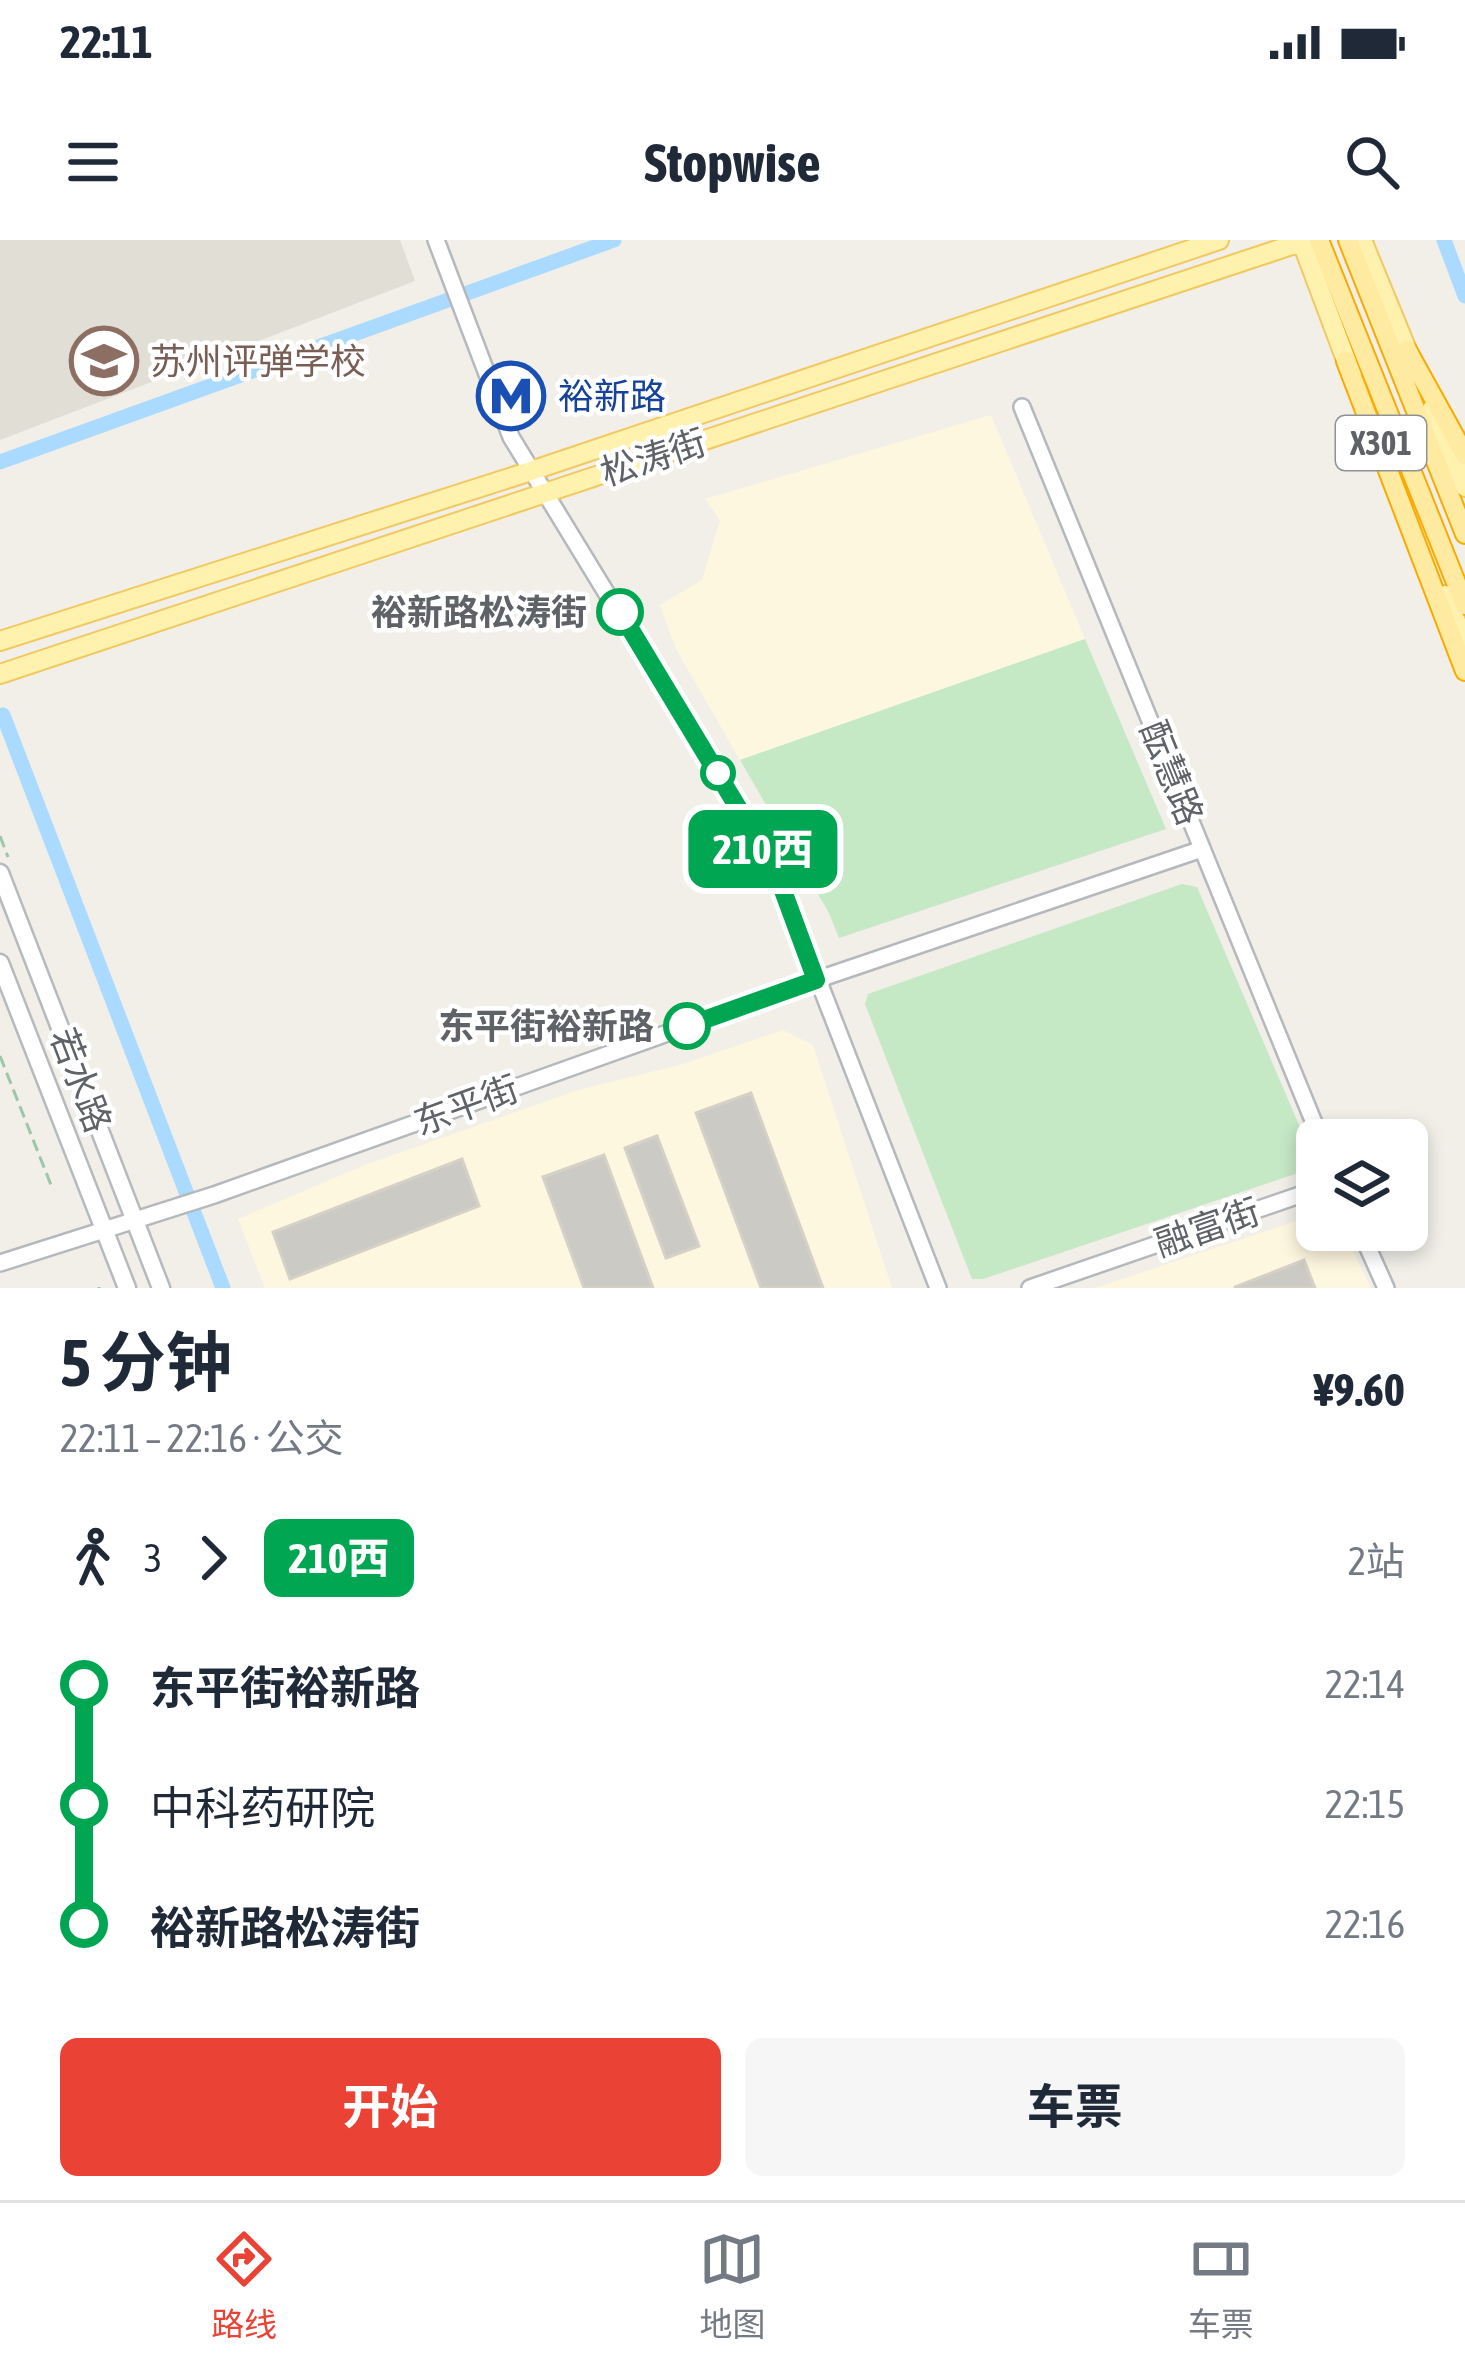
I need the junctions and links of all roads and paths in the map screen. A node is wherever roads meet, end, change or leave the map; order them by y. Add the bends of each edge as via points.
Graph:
1 (436, 240) edge
2 (1219, 240) edge
3 (1307, 240) edge
4 (1348, 240) edge
5 (1362, 240) edge
6 (1407, 350) junction
7 (1346, 361) joint
8 (1022, 407) dead end
9 (1465, 455) edge
10 (531, 471) junction
11 (1465, 488) edge
12 (545, 492) junction
13 (1465, 534) edge
14 (1465, 605) edge
15 (0, 641) edge
16 (1462, 656) edge
17 (0, 674) edge
18 (1202, 848) junction
19 (0, 873) edge
20 (0, 963) edge
21 (816, 980) junction
22 (0, 1055) edge
23 (1312, 1119) edge
24 (53, 1190) dead end
25 (1296, 1196) edge
26 (137, 1221) junction
27 (103, 1227) junction
28 (1369, 1251) edge
29 (0, 1263) edge
30 (127, 1288) edge
31 (161, 1288) edge
32 (938, 1288) edge
33 (1030, 1288) edge
34 (1386, 1288) edge

1 - 10 street
2 - 10 main road, 松涛街
3 - 7 main road
3 - 12 main road, 松涛街
3 - 14 highway
4 - 13 highway
5 - 6 main road, X301
6 - 9 highway
6 - 11 main road, X301
7 - 16 highway
8 - 18 street, 酝慧路
10 - 12 street
10 - 15 main road, 松涛街
12 - 17 main road, 松涛街
12 - 21 street via 775,869
18 - 21 street, 东平街
18 - 23 street, 酝慧路
19 - 26 main road, 若水路
20 - 27 main road, 若水路
21 - 26 street, 东平街
21 - 32 street
22 - 24 path
25 - 33 street, 融富街
26 - 27 street, 东平街
26 - 31 main road, 若水路
27 - 29 street, 东平街
27 - 30 main road, 若水路
28 - 34 street

